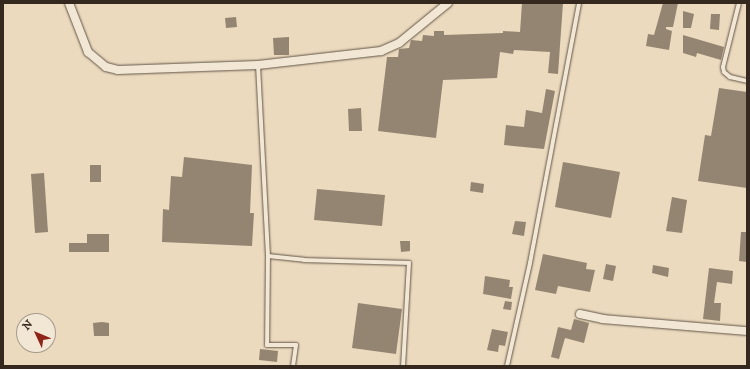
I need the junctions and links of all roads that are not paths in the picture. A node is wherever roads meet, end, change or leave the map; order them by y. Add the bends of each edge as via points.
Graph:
1 (69, 3) edge
2 (448, 3) edge
3 (579, 3) edge
4 (739, 3) edge
5 (258, 65) junction
6 (747, 81) edge
7 (268, 256) junction
8 (580, 314) dead end
9 (747, 331) edge
10 (293, 366) edge
11 (404, 366) edge
12 (507, 366) edge

1 - 5 street via 88,52 106,67 118,70
2 - 5 street via 399,43 381,51
3 - 12 lane via 530,263
4 - 6 lane via 724,72 730,77
5 - 7 lane
7 - 10 lane via 267,346 296,345
7 - 11 lane via 304,260 409,263
8 - 9 street via 603,319

